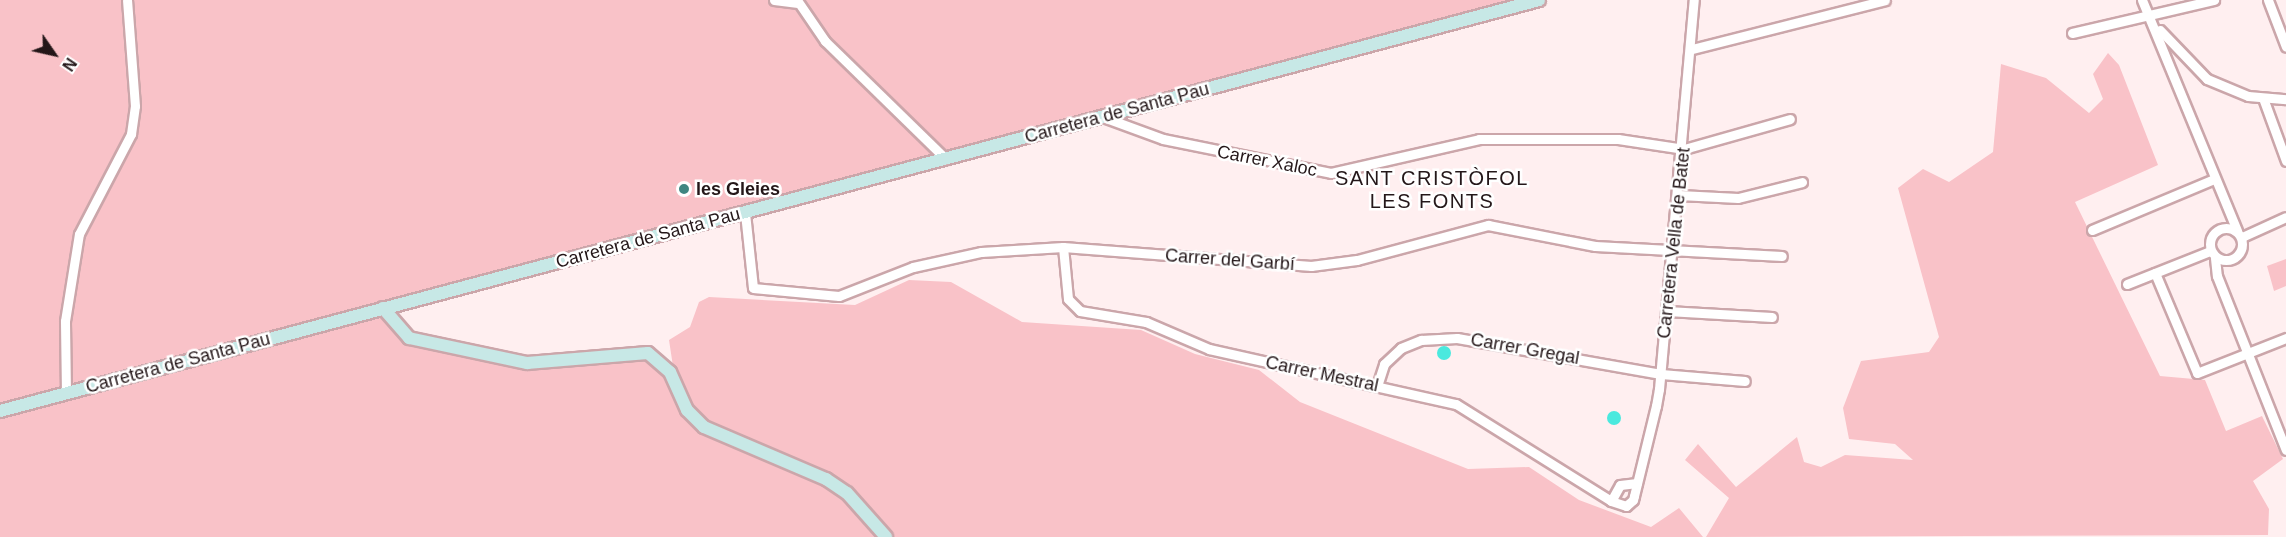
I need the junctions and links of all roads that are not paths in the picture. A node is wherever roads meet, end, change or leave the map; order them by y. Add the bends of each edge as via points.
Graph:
1 (127, 0) edge
2 (774, 0) edge
3 (1539, 0) edge
4 (1694, 0) edge
5 (1885, 0) edge
6 (2142, 0) edge
7 (2214, 0) edge
8 (2268, 0) edge
9 (798, 1) edge
10 (2148, 14) junction
11 (2072, 33) dead end
12 (2286, 47) edge
13 (1692, 49) junction
14 (2262, 98) junction
15 (2286, 99) edge
16 (1103, 117) junction
17 (1790, 119) dead end
18 (1684, 148) junction
19 (945, 159) junction
20 (2286, 161) edge
21 (2214, 179) junction
22 (1802, 183) dead end
23 (1679, 195) junction
24 (745, 213) junction
25 (2286, 217) edge
26 (2092, 230) dead end
27 (2239, 234) junction
28 (1063, 247) junction
29 (1673, 253) junction
30 (2213, 255) junction
31 (1782, 256) dead end
32 (2155, 273) junction
33 (2127, 284) dead end
34 (384, 308) junction
35 (1666, 312) junction
36 (1772, 317) dead end
37 (2286, 339) edge
38 (2247, 353) junction
39 (1661, 374) junction
40 (1745, 381) dead end
41 (1377, 386) junction
42 (66, 394) junction
43 (0, 411) edge
44 (2285, 447) edge
45 (1637, 483) junction
46 (1611, 501) junction
47 (886, 537) edge

1 - 42 street via 135,106 131,134 79,234 65,321
2 - 9 street
3 - 16 main road, Carretera de Santa Pau
4 - 13 street, Carretera Vella de Batet
5 - 13 street
6 - 10 street
7 - 10 street
8 - 12 street
9 - 19 street via 825,41
10 - 11 street
10 - 14 street via 2199,73
10 - 21 street
13 - 18 street, Carretera Vella de Batet
14 - 15 street
14 - 20 street
16 - 18 street, Carrer Xaloc via 1163,139 1315,173 1348,171 1494,137 1618,139
16 - 19 main road, Carretera de Santa Pau
17 - 18 street
18 - 23 street, Carretera Vella de Batet
19 - 24 main road, Carretera de Santa Pau
21 - 26 street
21 - 27 street
22 - 23 street via 1738,198
23 - 29 street, Carretera Vella de Batet
24 - 28 street, Carrer del Garbí via 753,288 767,291 848,294 942,258
24 - 34 main road, Carretera de Santa Pau
25 - 27 street
27 - 30 street via 2214,233
27 - 30 street via 2244,244 2235,256
28 - 29 street, Carrer del Garbí via 1311,266 1499,224 1595,246
28 - 41 street, Carrer Mestral via 1068,299 1080,311 1140,321 1202,347
29 - 31 street, Carrer del Garbí
29 - 35 street, Carretera Vella de Batet
30 - 32 street
30 - 38 street via 2217,276
32 - 33 street
32 - 38 street via 2197,373
34 - 42 main road, Carretera de Santa Pau
34 - 47 main road via 394,327 409,338 527,363 648,353 670,372 687,410 704,427 826,479
35 - 36 street
35 - 39 street, Carretera Vella de Batet
37 - 38 street
38 - 44 street
39 - 40 street, Carrer Gregal
39 - 41 street, Carrer Gregal via 1492,341 1441,338 1411,344 1393,354
39 - 45 street, Carretera Vella de Batet
41 - 46 street, Carrer Mestral via 1470,411
42 - 43 main road, Carretera de Santa Pau
45 - 46 street via 1620,485
45 - 46 street, Carretera Vella de Batet via 1630,504

